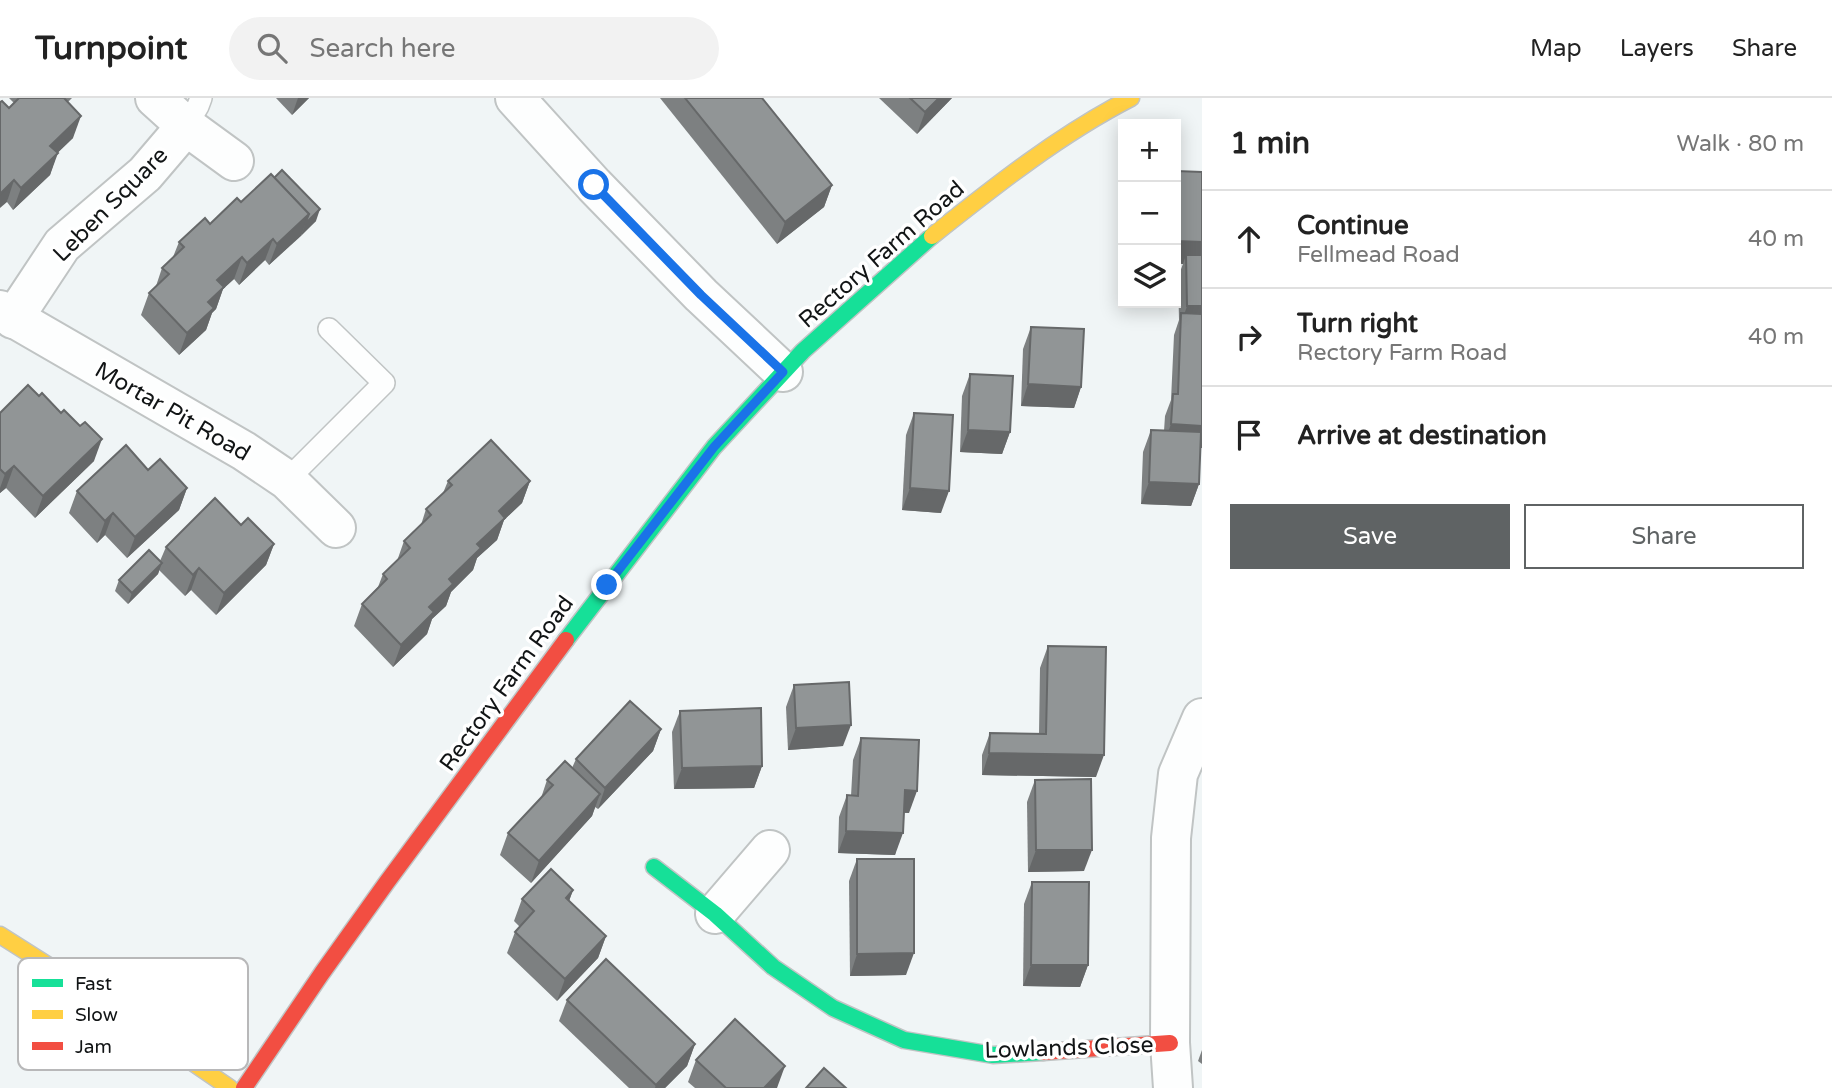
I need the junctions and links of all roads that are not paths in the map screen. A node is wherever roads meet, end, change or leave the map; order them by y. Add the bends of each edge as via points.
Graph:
1 (155, 98) edge
2 (515, 98) edge
3 (1131, 98) edge
4 (193, 112) edge
5 (233, 161) dead end
6 (7, 314) edge
7 (329, 329) dead end
8 (783, 372) junction
9 (287, 480) junction
10 (336, 527) dead end
11 (1202, 718) edge
12 (770, 850) dead end
13 (654, 867) dead end
14 (715, 914) junction
15 (0, 935) edge
16 (36, 958) edge
17 (1170, 1043) junction
18 (204, 1070) edge
19 (230, 1088) edge
20 (244, 1088) edge
21 (1173, 1088) edge

1 - 4 street, Leben Square
2 - 8 street via 701,295
3 - 8 street, Rectory Farm Road via 1001,181 927,240
4 - 5 street, Leben Square
4 - 6 street, Leben Square via 145,174 62,245
6 - 9 street, Mortar Pit Road
7 - 9 lane via 384,383
8 - 20 street, Rectory Farm Road via 714,447 607,585 322,972
9 - 10 street, Mortar Pit Road
11 - 17 street, Lowlands Close via 1178,774 1171,838
12 - 14 street
13 - 14 street, Lowlands Close
14 - 17 street, Lowlands Close via 773,967 833,1008 904,1040 993,1055
15 - 16 street
17 - 21 street, Lowlands Close
18 - 19 street

